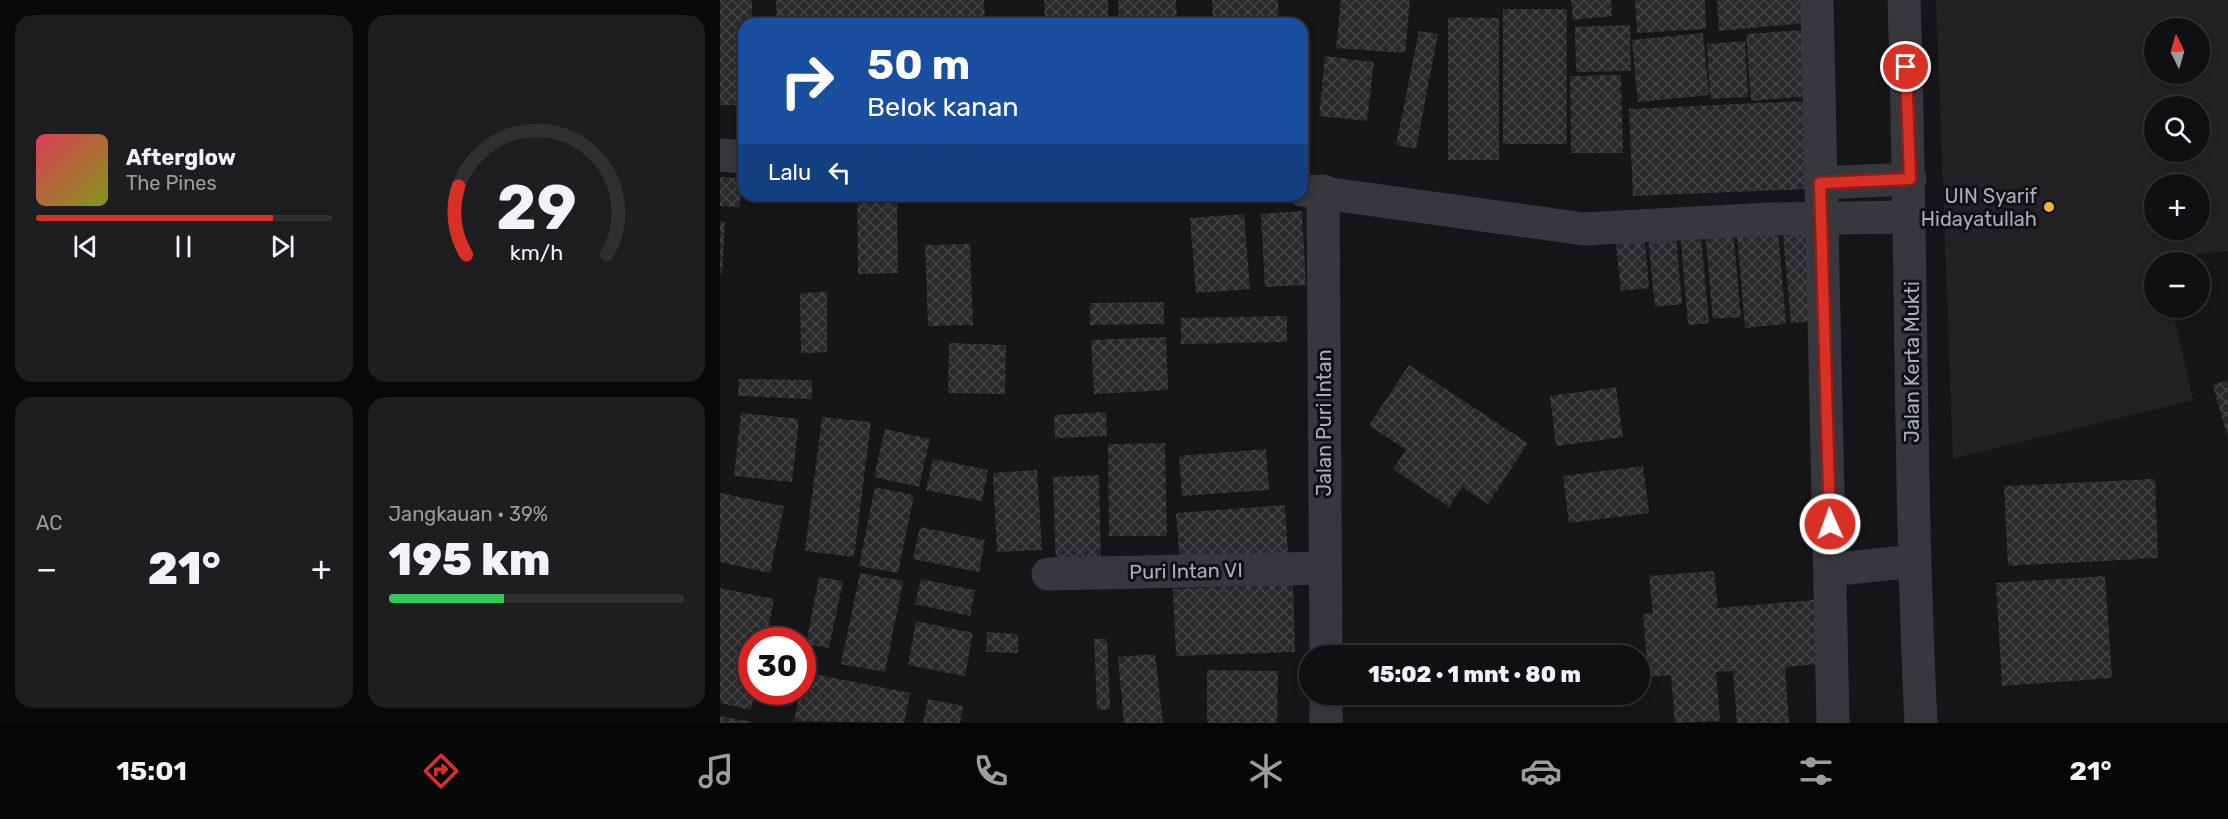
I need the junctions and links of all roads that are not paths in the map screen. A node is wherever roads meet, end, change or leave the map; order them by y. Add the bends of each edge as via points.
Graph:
1 (1816, 0) edge
2 (1904, 0) edge
3 (720, 155) edge
4 (738, 156) edge
5 (1910, 179) junction
6 (1820, 183) junction
7 (1312, 190) edge
8 (1911, 217) junction
9 (1821, 219) junction
10 (1913, 561) junction
11 (1324, 568) junction
12 (1831, 570) junction
13 (1048, 574) dead end
14 (1326, 645) edge
15 (1326, 705) edge
16 (1326, 723) edge
17 (1833, 723) edge
18 (1922, 723) edge

1 - 6 street
2 - 5 street, Jalan Kerta Mukti
3 - 4 street
5 - 6 street
5 - 8 street, Jalan Kerta Mukti
6 - 9 street
7 - 9 street via 1584,228
7 - 11 street, Jalan Puri Intan
8 - 9 street
8 - 10 street, Jalan Kerta Mukti
9 - 12 street
10 - 12 street
10 - 18 street, Jalan Kerta Mukti
11 - 13 street, Puri Intan VI
11 - 14 street, Jalan Puri Intan
12 - 17 street
15 - 16 street

